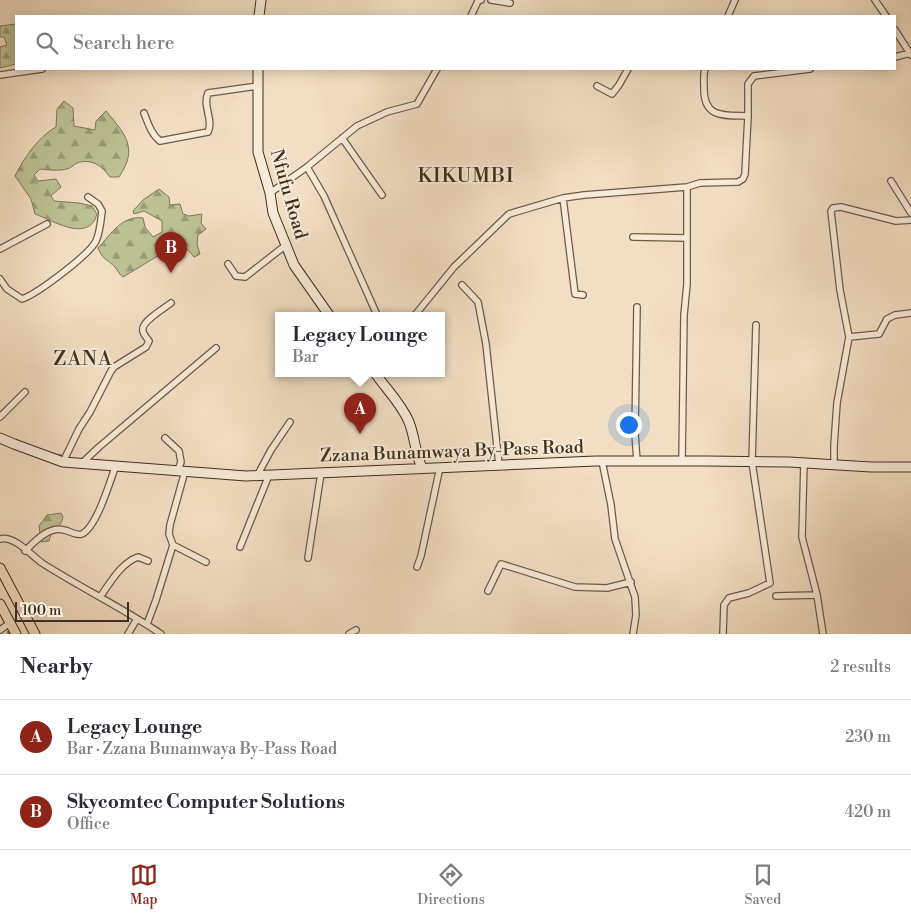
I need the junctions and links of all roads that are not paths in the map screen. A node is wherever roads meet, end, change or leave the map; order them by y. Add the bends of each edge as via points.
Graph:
1 (261, 0) edge
2 (481, 0) edge
3 (491, 0) edge
4 (497, 0) edge
5 (735, 0) edge
6 (875, 0) edge
7 (510, 4) dead end
8 (260, 15) edge
9 (471, 15) edge
10 (728, 15) edge
11 (885, 15) edge
12 (896, 32) edge
13 (911, 54) edge
14 (896, 57) edge
15 (34, 70) edge
16 (258, 70) edge
17 (437, 70) edge
18 (628, 70) edge
19 (703, 70) edge
20 (802, 70) edge
21 (0, 74) edge
22 (258, 86) junction
23 (597, 86) dead end
24 (144, 113) dead end
25 (748, 116) junction
26 (342, 138) junction
27 (307, 167) junction
28 (891, 181) dead end
29 (687, 187) junction
30 (270, 193) junction
31 (382, 195) dead end
32 (88, 197) dead end
33 (563, 198) junction
34 (911, 213) edge
35 (911, 220) edge
36 (46, 224) dead end
37 (633, 237) dead end
38 (686, 238) junction
39 (286, 245) junction
40 (0, 249) edge
41 (228, 264) dead end
42 (0, 279) edge
43 (462, 285) dead end
44 (583, 295) dead end
45 (171, 303) dead end
46 (637, 307) dead end
47 (327, 312) edge
48 (377, 312) edge
49 (417, 312) edge
50 (911, 313) edge
51 (756, 325) dead end
52 (848, 338) junction
53 (216, 348) dead end
54 (379, 377) edge
55 (25, 392) dead end
56 (0, 417) edge
57 (290, 422) dead end
58 (0, 438) edge
59 (165, 438) dead end
60 (64, 462) junction
61 (602, 462) junction
62 (637, 462) junction
63 (682, 462) junction
64 (752, 462) junction
65 (804, 463) junction
66 (81, 464) junction
67 (116, 465) junction
68 (499, 465) junction
69 (834, 465) junction
70 (440, 467) junction
71 (911, 467) edge
72 (422, 468) junction
73 (182, 470) junction
74 (321, 473) junction
75 (268, 475) junction
76 (257, 476) junction
77 (0, 540) edge
78 (173, 545) junction
79 (240, 547) dead end
80 (25, 551) junction
81 (308, 558) dead end
82 (148, 561) dead end
83 (206, 562) dead end
84 (418, 567) dead end
85 (0, 568) edge
86 (630, 582) junction
87 (488, 591) dead end
88 (817, 595) junction
89 (776, 596) dead end
90 (100, 597) junction
91 (0, 604) edge
92 (137, 619) junction
93 (10, 623) junction
94 (147, 624) junction
95 (0, 630) edge
96 (356, 630) dead end
97 (16, 634) edge
98 (35, 634) edge
99 (128, 634) edge
100 (161, 634) edge
101 (349, 634) edge
102 (633, 634) edge
103 (722, 634) edge
104 (823, 634) edge

1 - 8 street
2 - 9 street
3 - 4 street
4 - 7 street
5 - 10 street
6 - 11 street
12 - 13 street
13 - 14 street
15 - 21 street
16 - 22 street, Nfufu Road
17 - 26 street via 417,104 387,112 357,126
18 - 23 street via 612,94
19 - 25 street via 706,105 718,114
20 - 25 street via 754,76 748,84
22 - 24 street via 208,93 208,132 160,141
22 - 30 street, Nfufu Road via 258,152
25 - 29 street via 743,179
26 - 27 street
26 - 31 street
27 - 30 street
27 - 48 street via 324,196
28 - 34 street
29 - 33 street
29 - 38 street
30 - 39 street, Nfufu Road via 273,213
32 - 42 street via 102,210 96,241 90,250 22,299 7,289
33 - 44 street via 575,294
33 - 49 street via 509,214 454,267
34 - 35 street
35 - 52 street via 896,220 841,207 831,211
36 - 40 street
37 - 38 street
38 - 63 street
39 - 41 street via 245,277 236,276
39 - 47 street, Nfufu Road via 294,265
43 - 68 street via 478,302 486,344
45 - 60 street via 143,326 149,341 146,347 114,367 106,377
46 - 62 street
50 - 52 street via 887,319 879,334
51 - 64 street
52 - 69 street via 837,403
53 - 66 street
54 - 72 street via 409,422
55 - 56 street
57 - 76 street
58 - 60 street, Zzana Bunamwaya By-Pass Road
59 - 73 street via 180,451
60 - 66 street, Zzana Bunamwaya By-Pass Road
61 - 62 street, Zzana Bunamwaya By-Pass Road
61 - 68 street, Zzana Bunamwaya By-Pass Road
61 - 86 street via 615,539
62 - 63 street, Zzana Bunamwaya By-Pass Road
63 - 64 street, Zzana Bunamwaya By-Pass Road
64 - 65 street, Zzana Bunamwaya By-Pass Road
64 - 103 street via 770,583 729,598 724,604
65 - 69 street, Zzana Bunamwaya By-Pass Road
65 - 88 street via 802,537
66 - 67 street, Zzana Bunamwaya By-Pass Road
67 - 73 street, Zzana Bunamwaya By-Pass Road
67 - 80 street via 94,522 84,533 78,535 62,529 49,531
68 - 70 street, Zzana Bunamwaya By-Pass Road
69 - 71 street, Zzana Bunamwaya By-Pass Road
70 - 72 street, Zzana Bunamwaya By-Pass Road
70 - 84 street
72 - 74 street, Zzana Bunamwaya By-Pass Road
73 - 76 street, Zzana Bunamwaya By-Pass Road
73 - 78 street via 170,525
74 - 75 street, Zzana Bunamwaya By-Pass Road
74 - 81 street
75 - 76 street, Zzana Bunamwaya By-Pass Road
75 - 79 street
77 - 80 street via 11,540
78 - 83 street
78 - 94 street
80 - 90 street
82 - 90 street via 132,560
85 - 98 main road
86 - 87 street via 607,588 575,587 501,564
86 - 102 street via 635,597
88 - 89 street
88 - 104 street
90 - 92 street
91 - 93 main road
92 - 94 street
92 - 99 street
93 - 95 street
93 - 97 main road
94 - 100 street
96 - 101 street

